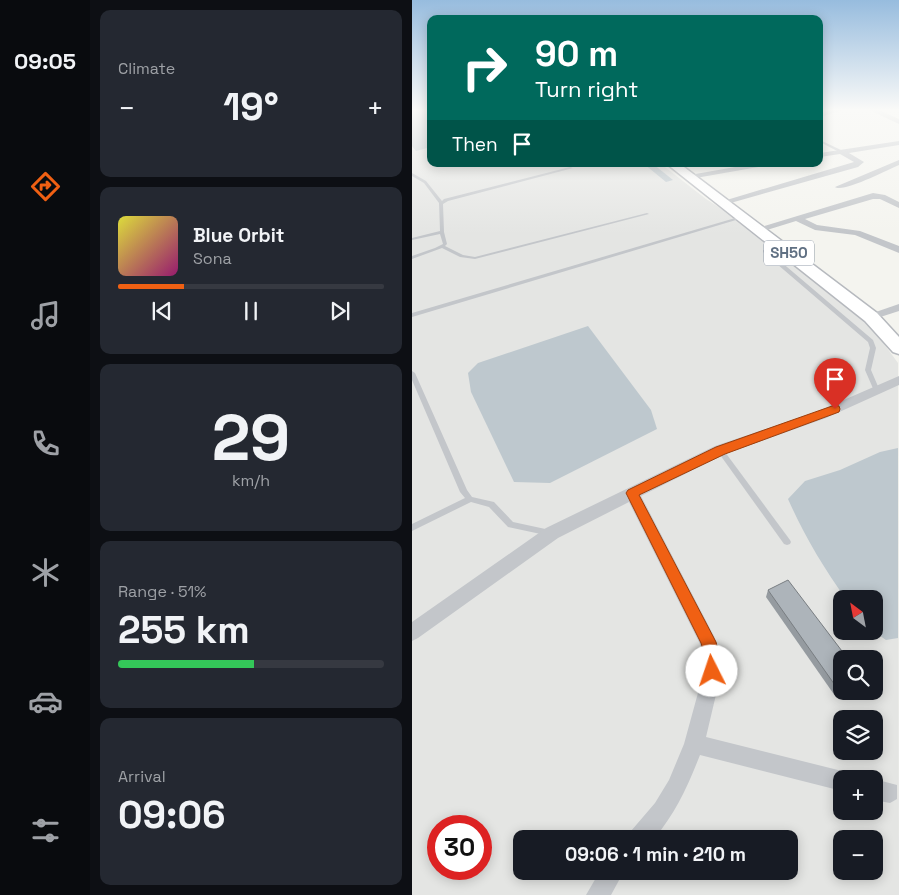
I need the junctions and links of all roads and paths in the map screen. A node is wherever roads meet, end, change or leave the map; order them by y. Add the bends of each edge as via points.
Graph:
1 (840, 151) joint
2 (823, 154) edge
3 (898, 162) edge
4 (677, 167) edge
5 (747, 167) edge
6 (572, 168) dead end
7 (412, 174) edge
8 (690, 177) junction
9 (838, 187) dead end
10 (724, 202) junction
11 (441, 203) junction
12 (898, 206) edge
13 (647, 214) dead end
14 (744, 217) junction
15 (797, 218) junction
16 (760, 230) junction
17 (442, 232) junction
18 (412, 239) edge
19 (443, 247) junction
20 (898, 250) edge
21 (765, 251) dead end
22 (412, 258) edge
23 (898, 308) edge
24 (412, 315) edge
25 (871, 317) junction
26 (898, 348) edge
27 (412, 373) edge
28 (898, 380) edge
29 (877, 391) junction
30 (720, 450) junction
31 (632, 493) junction
32 (470, 499) junction
33 (412, 528) edge
34 (552, 533) junction
35 (787, 542) dead end
36 (412, 632) edge
37 (694, 744) junction
38 (833, 779) edge
39 (647, 830) edge
40 (607, 880) edge
41 (598, 895) edge

1 - 2 street
1 - 10 street via 860,162
3 - 9 street
4 - 8 main road, SH50
5 - 8 street
6 - 11 lane
7 - 11 lane via 425,182
8 - 10 main road, SH50
10 - 14 main road, SH50
11 - 17 lane
12 - 15 street via 875,196
13 - 19 lane via 475,258
14 - 16 main road, SH50
14 - 24 lane
15 - 16 street
15 - 20 street via 815,227 865,235
16 - 25 main road, SH50
17 - 18 lane
17 - 19 lane
19 - 22 lane
21 - 29 lane via 871,341 873,348 868,370
23 - 25 street
25 - 26 main road, SH50
27 - 32 lane via 464,492
28 - 29 street
29 - 30 street via 821,415
30 - 31 street
30 - 35 lane
31 - 34 street
31 - 37 street via 708,642 713,660
32 - 33 lane
32 - 34 lane via 491,504 510,525
34 - 36 street
37 - 38 street
37 - 39 street via 664,811
40 - 41 street

